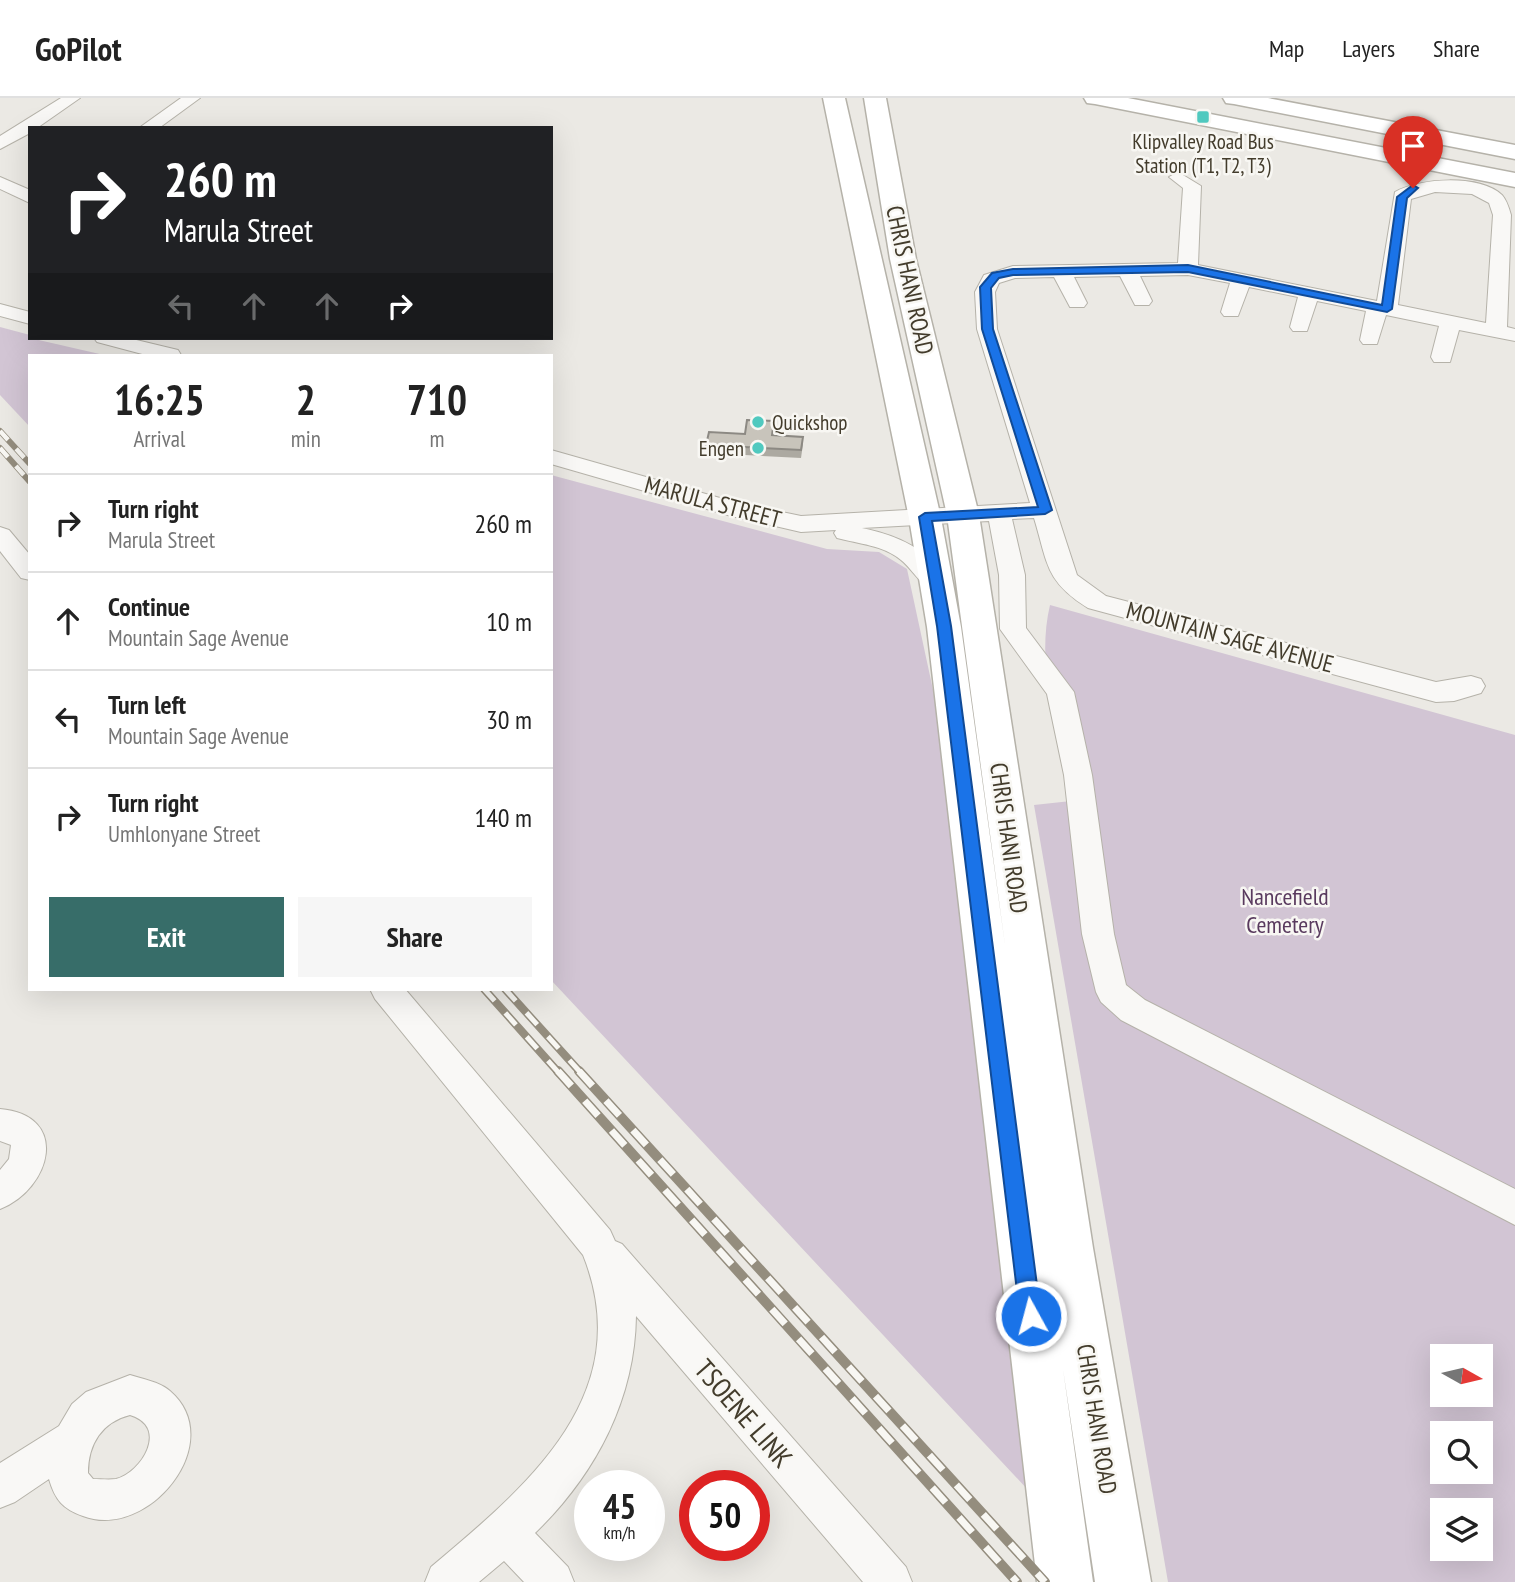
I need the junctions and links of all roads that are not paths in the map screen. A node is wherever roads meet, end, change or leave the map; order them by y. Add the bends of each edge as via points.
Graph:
1 (72, 98) edge
2 (192, 98) edge
3 (834, 98) edge
4 (1096, 98) edge
5 (1234, 98) edge
6 (876, 100) edge
7 (28, 126) edge
8 (28, 126) edge
9 (150, 126) edge
10 (0, 144) edge
11 (1515, 152) edge
12 (1178, 177) dead end
13 (1515, 180) edge
14 (0, 183) edge
15 (28, 197) edge
16 (1127, 269) junction
17 (1188, 269) junction
18 (1061, 271) junction
19 (1241, 279) junction
20 (1309, 293) junction
21 (1142, 301) dead end
22 (1077, 303) dead end
23 (1382, 308) junction
24 (0, 310) edge
25 (1231, 313) dead end
26 (28, 317) edge
27 (1450, 322) junction
28 (1300, 327) dead end
29 (1506, 333) edge
30 (112, 340) edge
31 (1370, 340) dead end
32 (166, 354) edge
33 (1442, 357) dead end
34 (553, 458) edge
35 (1045, 510) junction
36 (981, 514) junction
37 (925, 517) junction
38 (801, 524) junction
39 (0, 535) edge
40 (28, 570) edge
41 (936, 582) junction
42 (1471, 686) dead end
43 (388, 991) edge
44 (0, 1125) edge
45 (0, 1192) edge
46 (1515, 1208) edge
47 (597, 1243) junction
48 (71, 1441) dead end
49 (0, 1487) edge
50 (505, 1531) junction
51 (446, 1582) edge
52 (553, 1582) edge
53 (891, 1582) edge
54 (1065, 1582) edge
55 (1123, 1582) edge

1 - 7 street
2 - 9 street
3 - 37 main road, CHRIS HANI ROAD
4 - 13 main road
5 - 11 main road
6 - 36 main road, CHRIS HANI ROAD via 903,259
8 - 10 street
12 - 17 street via 1192,186
14 - 15 street
16 - 17 street
16 - 18 street
16 - 21 street
17 - 19 street
18 - 22 street
18 - 35 street, MOUNTAIN SAGE AVENUE via 1013,272 995,276 985,287 987,329
19 - 20 street
19 - 25 street
20 - 23 street
20 - 28 street
23 - 27 street
23 - 29 street via 1402,197 1413,188 1439,186 1481,191 1496,201 1502,215
23 - 31 street
24 - 26 street
27 - 29 street
27 - 33 street
30 - 32 street
34 - 38 street, MARULA STREET
35 - 36 street
35 - 42 street, MOUNTAIN SAGE AVENUE via 1065,578 1074,589 1097,601 1436,692
36 - 37 street, MARULA STREET
36 - 46 street via 1012,575 1013,629 1060,692 1078,775 1098,934 1112,992 1133,1010
36 - 55 main road, CHRIS HANI ROAD via 1067,1235
37 - 38 street, MARULA STREET
37 - 41 main road, CHRIS HANI ROAD
38 - 41 street via 898,544 917,557
39 - 40 street
41 - 54 main road, CHRIS HANI ROAD
43 - 47 street, TSOENE LINK
44 - 45 street via 13,1126 29,1138 30,1158 16,1181
47 - 50 street, TSOENE LINK via 613,1286 617,1316 616,1355 607,1393 590,1431 552,1485
47 - 53 street, TSOENE LINK
48 - 49 street
50 - 51 street, TSOENE LINK
50 - 52 street

